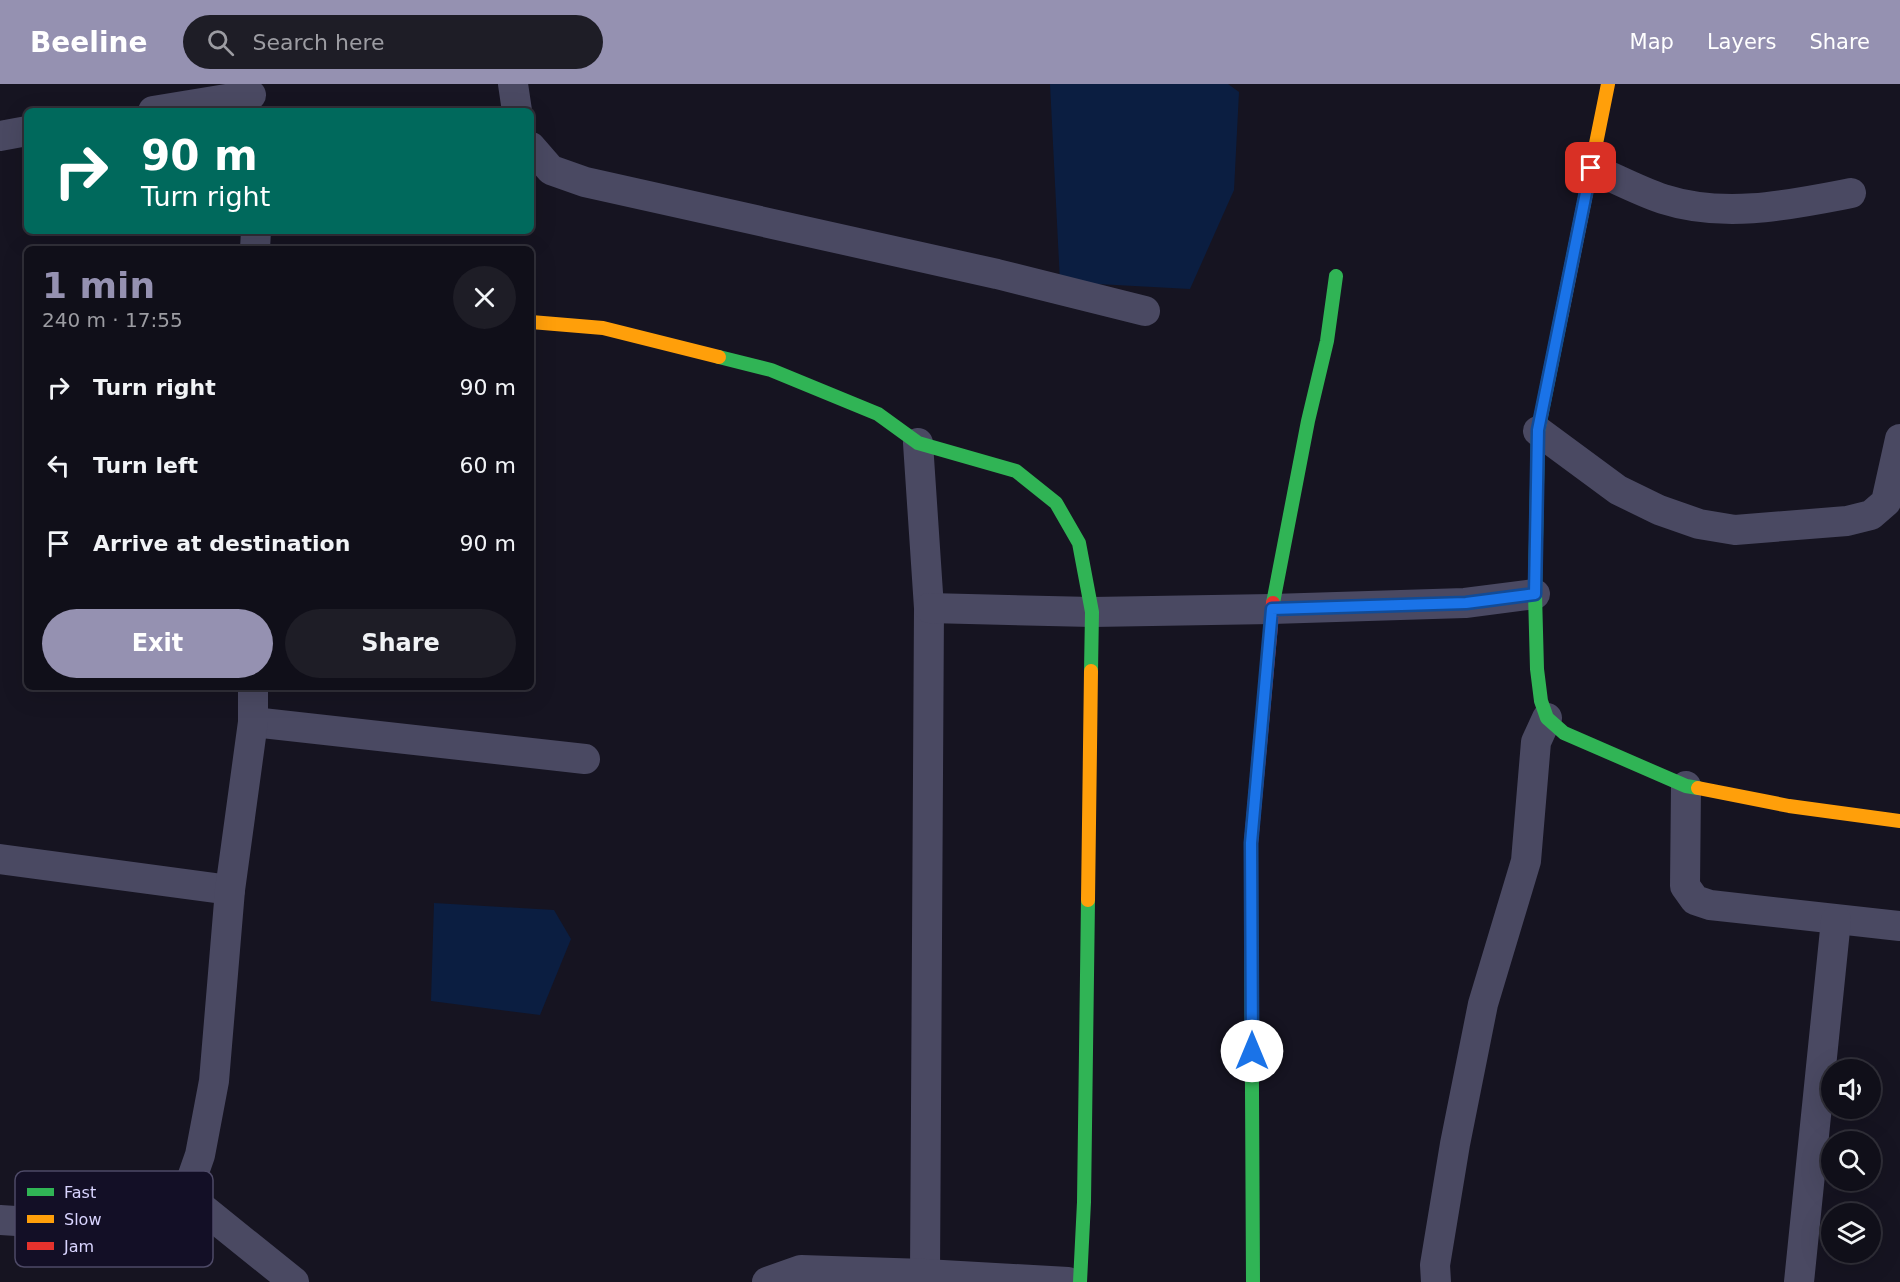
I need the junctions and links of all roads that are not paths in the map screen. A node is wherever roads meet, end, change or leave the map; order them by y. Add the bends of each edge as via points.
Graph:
1 (513, 84) edge
2 (1608, 84) edge
3 (252, 97) edge
4 (174, 108) edge
5 (517, 108) edge
6 (24, 132) edge
7 (0, 136) edge
8 (534, 150) edge
9 (1591, 168) junction
10 (1851, 193) dead end
11 (1336, 276) dead end
12 (1145, 311) dead end
13 (534, 322) edge
14 (1538, 430) junction
15 (1900, 439) edge
16 (918, 443) junction
17 (1535, 594) junction
18 (929, 608) junction
19 (1272, 609) junction
20 (1092, 612) junction
21 (253, 690) edge
22 (1547, 718) junction
23 (253, 722) junction
24 (585, 759) dead end
25 (1686, 786) junction
26 (1900, 821) edge
27 (0, 859) edge
28 (230, 890) junction
29 (1836, 920) junction
30 (1900, 926) edge
31 (194, 1171) edge
32 (213, 1217) edge
33 (0, 1220) edge
34 (15, 1221) edge
35 (925, 1274) junction
36 (294, 1282) edge
37 (767, 1282) edge
38 (1068, 1282) edge
39 (1080, 1282) edge
40 (1253, 1282) edge
41 (1436, 1282) edge
42 (1799, 1282) edge

1 - 5 street
2 - 9 street
3 - 4 street
6 - 7 street
8 - 12 street via 551,170 585,182
9 - 10 street via 1663,199 1721,209 1775,207
9 - 14 street
11 - 19 street via 1327,341
13 - 16 street via 603,328 771,370 878,414
14 - 15 street via 1618,490 1699,524 1735,530 1846,521 1871,515 1886,502
14 - 17 street
16 - 18 street
16 - 20 street via 1016,471 1056,503 1079,543
17 - 19 street via 1466,603
17 - 22 street via 1537,669
18 - 20 street
18 - 35 street
19 - 20 street
19 - 40 street via 1251,843
20 - 39 street
21 - 23 street
22 - 25 street via 1564,733
22 - 41 street via 1536,742 1526,861 1483,1004 1455,1144
23 - 24 street
23 - 28 street
25 - 26 street via 1789,806
25 - 29 street via 1685,886 1695,900
27 - 28 street
28 - 31 street via 214,1081
29 - 30 street
29 - 42 street
32 - 36 street
33 - 34 street
35 - 37 street via 801,1270
35 - 38 street

